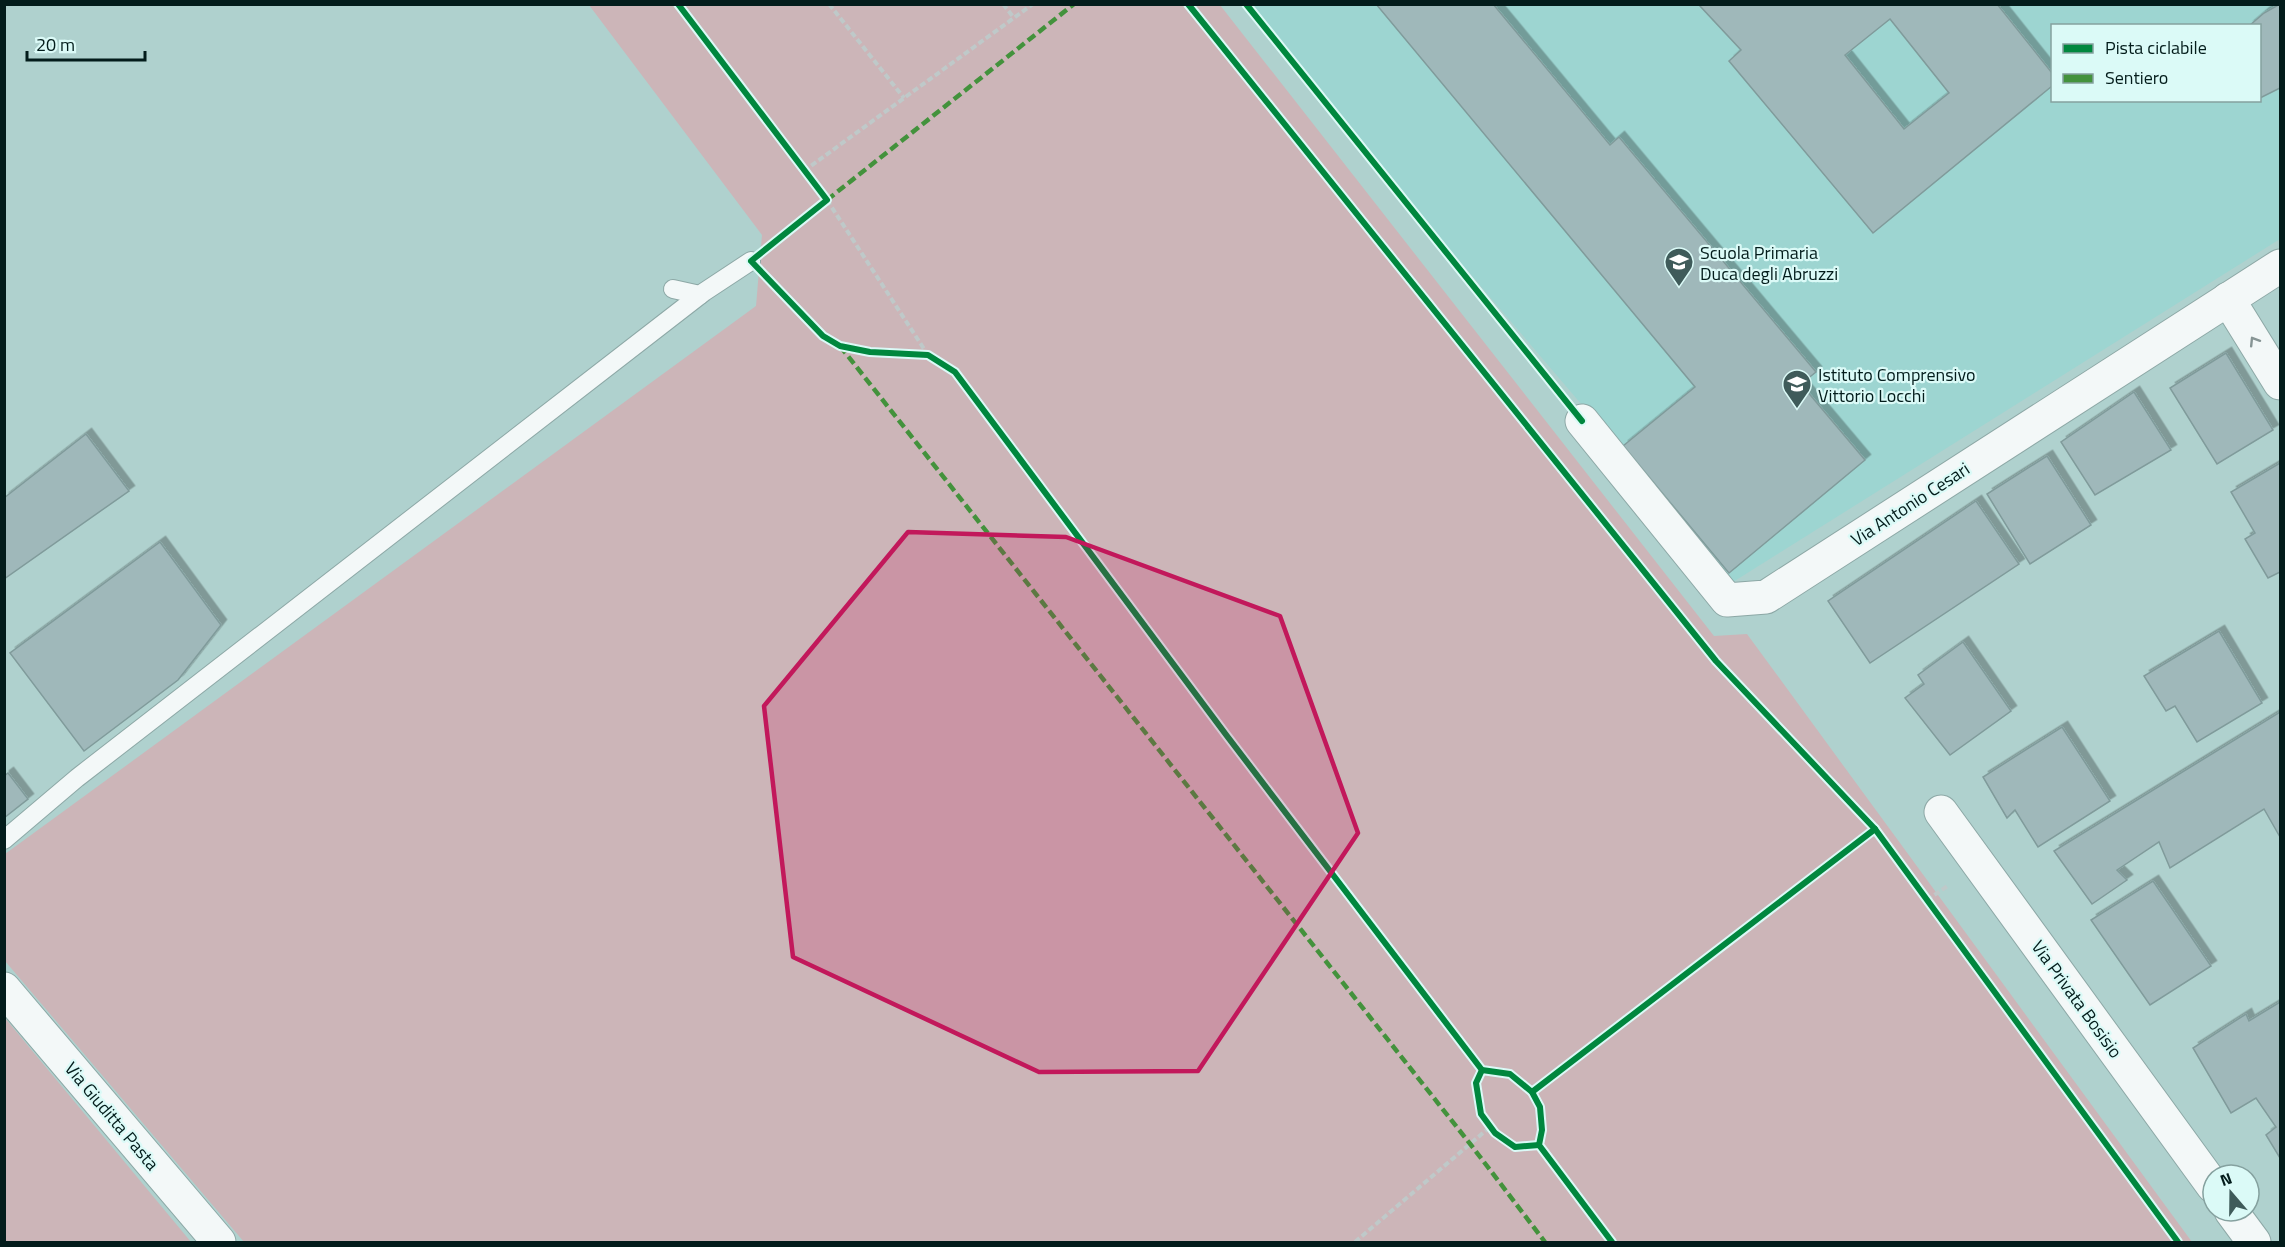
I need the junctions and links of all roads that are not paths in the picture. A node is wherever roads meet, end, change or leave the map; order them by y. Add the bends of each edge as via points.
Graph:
1 (750, 261) dead end
2 (2280, 266) edge
3 (673, 289) dead end
4 (700, 295) junction
5 (2228, 299) junction
6 (2280, 383) edge
7 (1582, 422) dead end
8 (1941, 812) dead end
9 (4, 840) edge
10 (4, 989) edge
11 (2201, 1170) edge
12 (2240, 1223) edge
13 (219, 1242) edge
14 (2254, 1242) edge

1 - 4 lane
2 - 5 street, Via Antonio Cesari
3 - 4 lane
4 - 9 lane via 77,778
6 -> 5 street
5 - 7 street, Via Antonio Cesari via 1766,597 1727,600
8 - 11 street, Via Privata Bosisio
10 - 13 street, Via Giuditta Pasta
12 - 14 street

